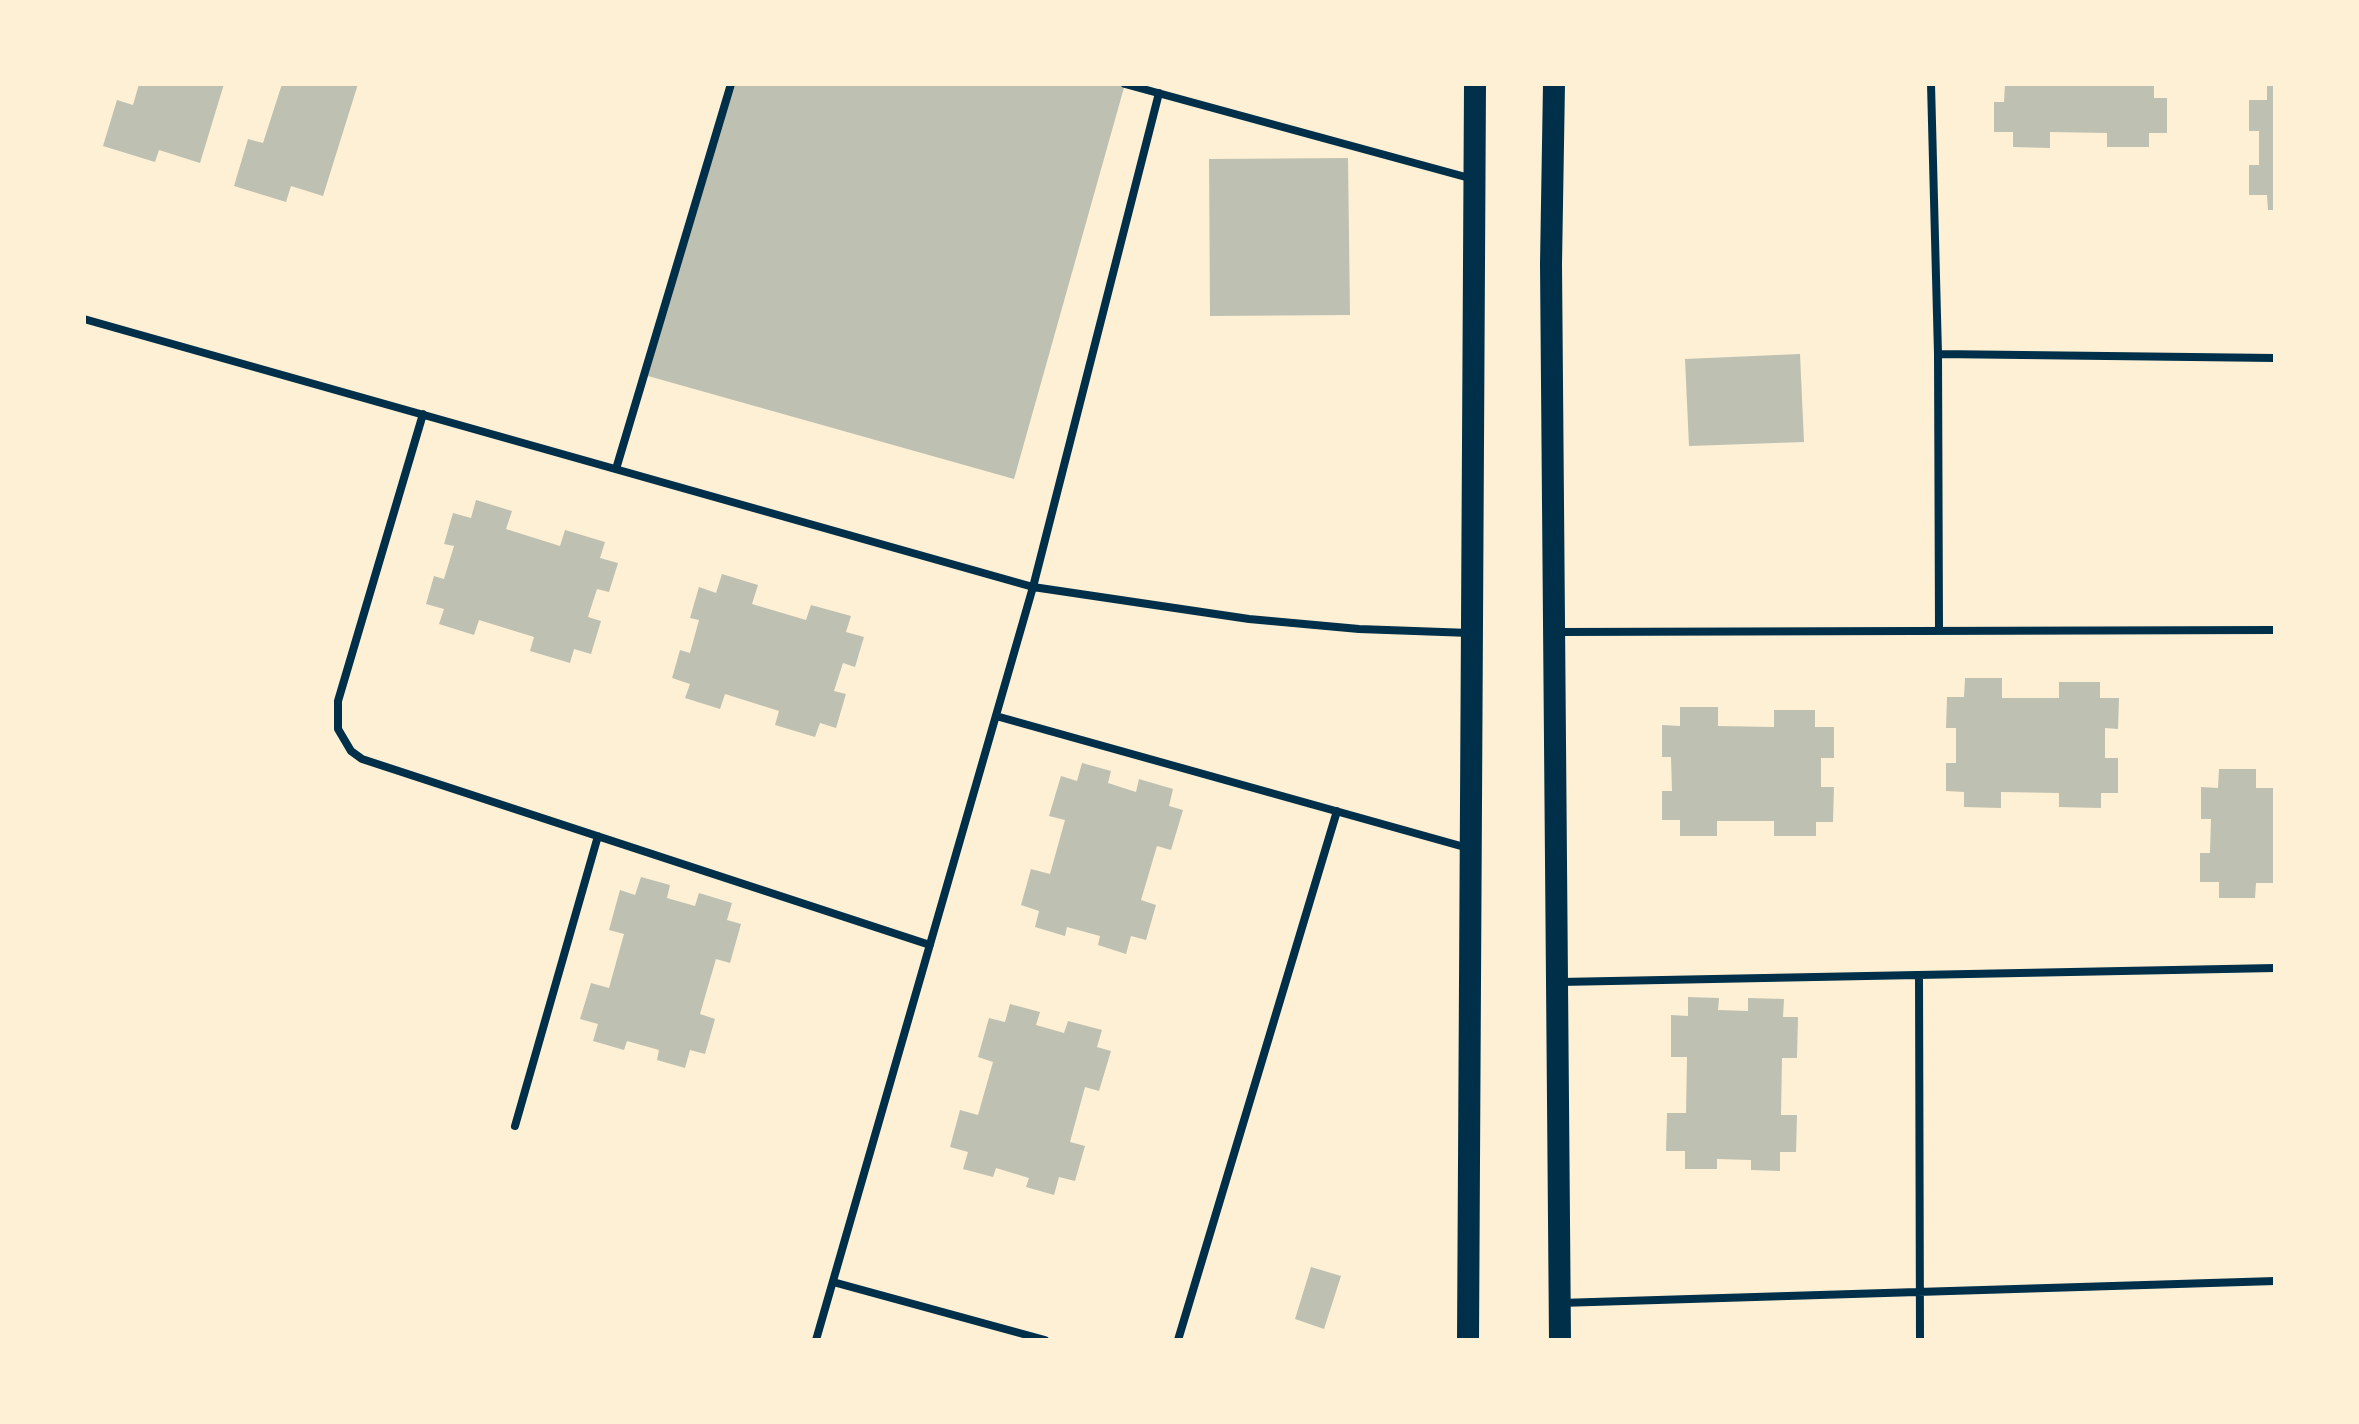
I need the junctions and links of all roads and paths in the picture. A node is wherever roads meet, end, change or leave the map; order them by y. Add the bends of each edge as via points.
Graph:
1 (731, 84) edge
2 (1125, 84) edge
3 (1475, 84) edge
4 (1554, 84) edge
5 (1931, 84) edge
6 (1159, 93) junction
7 (1474, 180) junction
8 (84, 319) edge
9 (1938, 354) junction
10 (2275, 358) edge
11 (423, 414) junction
12 (616, 469) junction
13 (1033, 587) junction
14 (2275, 630) edge
15 (1939, 631) junction
16 (1553, 632) junction
17 (1471, 633) junction
18 (996, 716) junction
19 (1337, 811) junction
20 (598, 836) junction
21 (1469, 848) junction
22 (930, 945) junction
23 (2275, 968) edge
24 (1919, 975) junction
25 (1555, 982) junction
26 (515, 1126) dead end
27 (2275, 1281) edge
28 (833, 1282) junction
29 (1920, 1292) junction
30 (1559, 1303) junction
31 (816, 1340) edge
32 (1045, 1340) edge
33 (1178, 1340) edge
34 (1468, 1340) edge
35 (1560, 1340) edge
36 (1920, 1340) edge

1 - 12 street
2 - 6 street
3 - 7 highway
4 - 16 highway
5 - 9 street
6 - 7 street
6 - 13 street
7 - 17 highway
8 - 11 street
9 - 10 street
9 - 15 street
11 - 12 street
11 - 20 street via 338,701 338,729 362,759
12 - 13 street
13 - 17 street via 1249,619
13 - 18 street
14 - 15 street
15 - 16 street
16 - 25 highway
17 - 21 highway
18 - 19 street
18 - 22 street
19 - 21 street
19 - 33 street
20 - 22 street
20 - 26 street
21 - 34 highway
22 - 28 street
23 - 24 street
24 - 25 street
24 - 29 street
25 - 30 highway
27 - 29 street
28 - 31 street
28 - 32 street
29 - 30 street
29 - 36 street
30 - 35 highway

